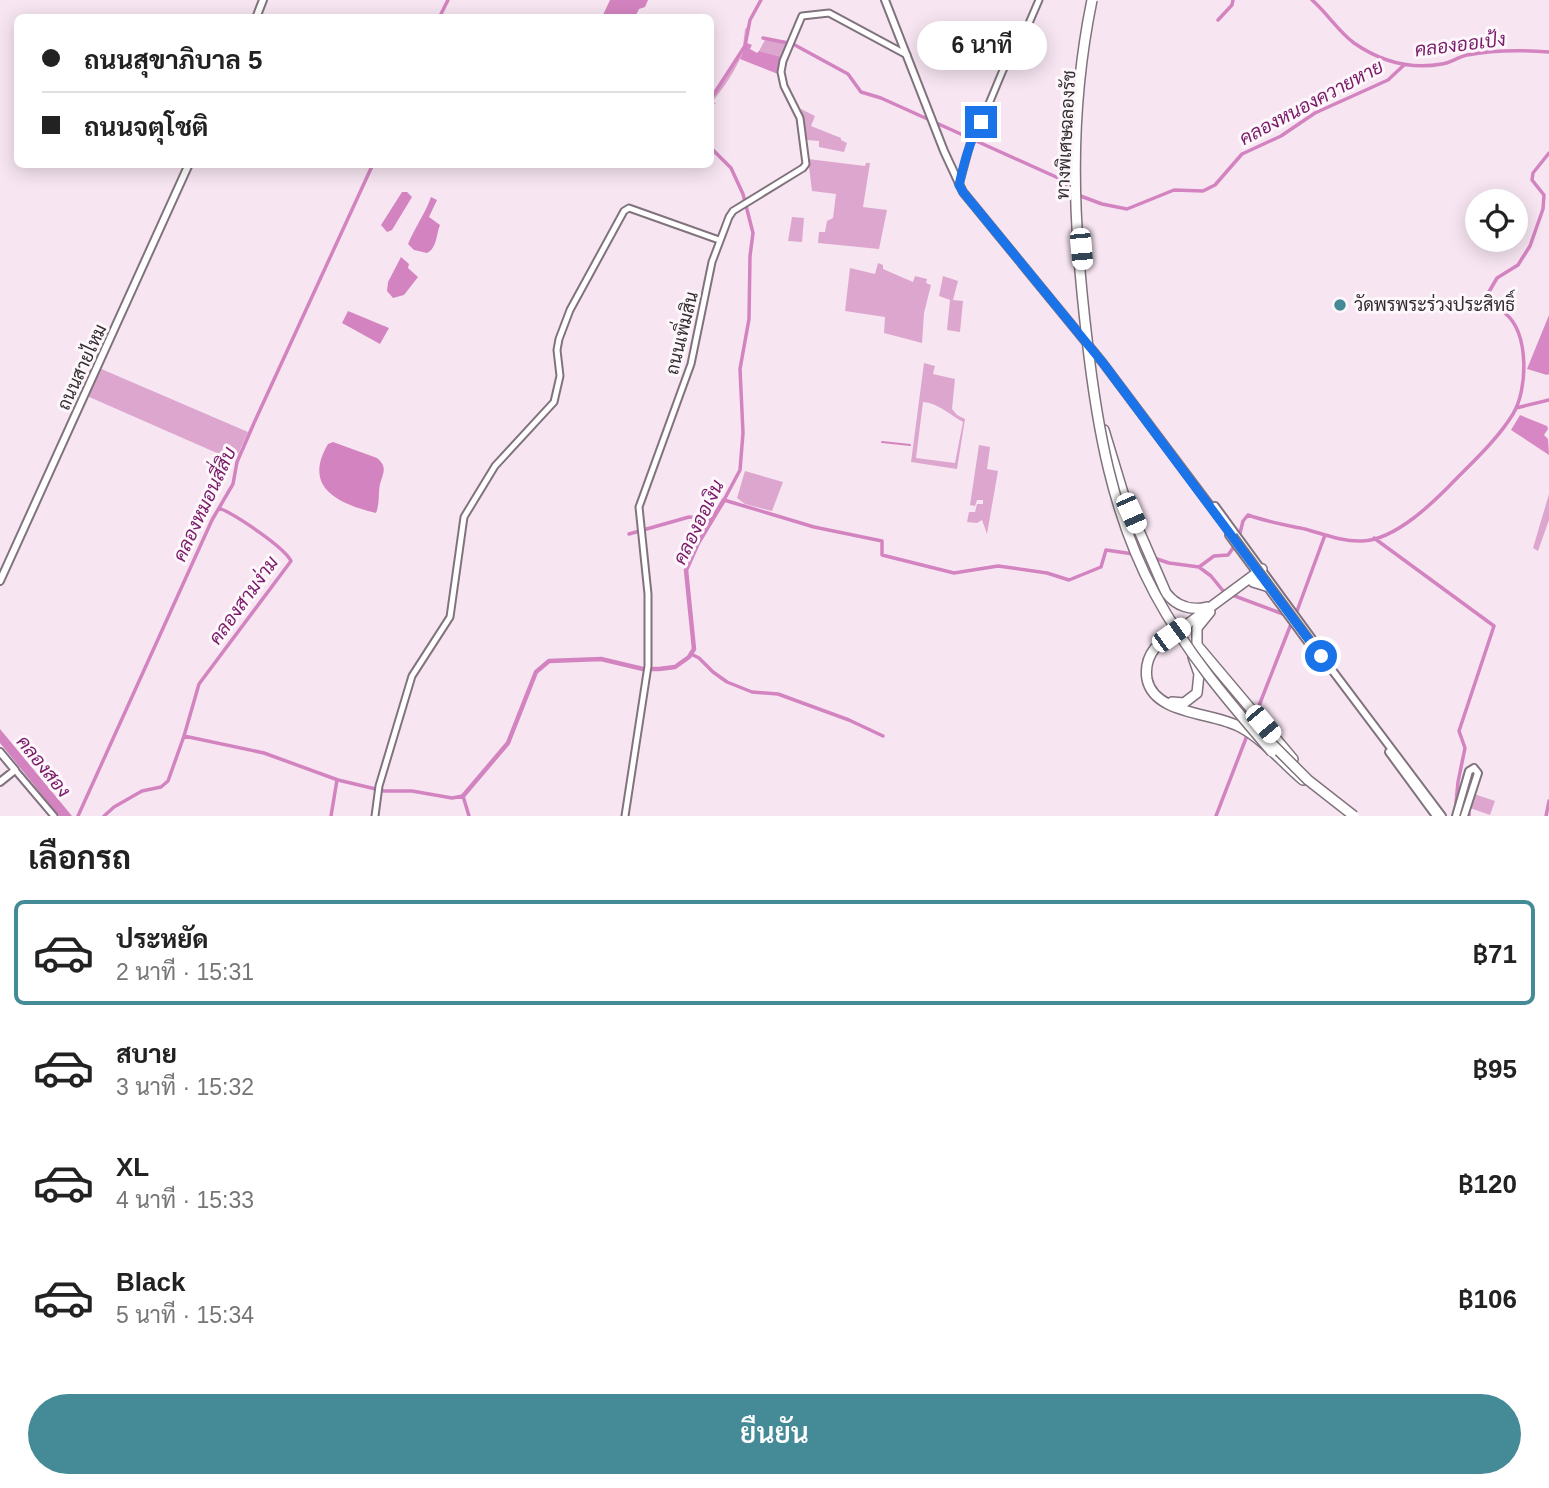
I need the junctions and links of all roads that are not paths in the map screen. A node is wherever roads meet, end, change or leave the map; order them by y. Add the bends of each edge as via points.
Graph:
1 (885, 0) edge
2 (1039, 0) edge
3 (1094, 0) edge
4 (907, 55) junction
5 (187, 168) edge
6 (959, 185) junction
7 (719, 240) junction
8 (1099, 405) junction
9 (1236, 540) junction
10 (1251, 577) junction
11 (0, 581) edge
12 (1269, 584) junction
13 (1222, 601) junction
14 (1210, 612) junction
15 (1191, 652) junction
16 (1319, 652) junction
17 (1388, 747) junction
18 (0, 752) edge
19 (1272, 752) junction
20 (15, 770) junction
21 (0, 782) edge
22 (1345, 812) edge
23 (1445, 815) edge
24 (54, 816) edge
25 (375, 816) edge
26 (625, 816) edge
27 (1354, 816) edge
28 (1465, 816) edge

1 - 4 main road
2 - 6 street via 972,138
3 - 8 highway, ทางพิเศษฉลองรัช, bridge via 1080,118 1077,205
3 - 15 highway, ทางพิเศษฉลองรัช, bridge via 1077,105 1074,179 1093,397 1111,485 1133,544 1154,592
4 - 6 main road
4 - 7 street, ถนนเพิ่มสิน via 827,12 802,16 781,74 800,118 806,164 729,216
5 - 11 main road, ถนนสายไหม
6 - 9 main road via 1103,363
7 - 25 street via 629,208 624,211 559,339 560,376 554,402 495,466 464,517 450,617 415,670
7 - 26 street, ถนนเพิ่มสิน via 691,364 640,501 648,594 648,668
8 - 13 highway, bridge via 1120,486 1166,593 1176,603 1197,609
8 - 22 highway, ทางพิเศษฉลองรัช, bridge via 1117,494 1157,590 1184,635 1253,725
9 - 10 main road
9 - 16 main road, bridge
10 - 12 highway
10 - 12 main road
10 - 13 highway
12 - 16 main road via 1306,642
13 - 14 highway
13 - 19 highway, bridge via 1155,648 1147,667 1149,686 1170,706 1240,727
14 - 15 highway via 1157,653 1150,677 1156,692 1166,699 1179,703 1197,693 1200,680
14 - 22 highway, bridge via 1197,628 1196,640 1202,651 1229,676 1252,712 1300,767
15 - 19 highway, ทางพิเศษฉลองรัช, bridge
16 - 17 main road
17 - 23 main road
17 - 23 main road
18 - 20 main road
19 - 22 highway, ทางพิเศษฉลองรัช, bridge
20 - 21 main road
20 - 24 street
22 - 27 highway, ทางพิเศษฉลองรัช, bridge
23 - 28 main road via 1461,799 1469,771 1475,768 1478,773

